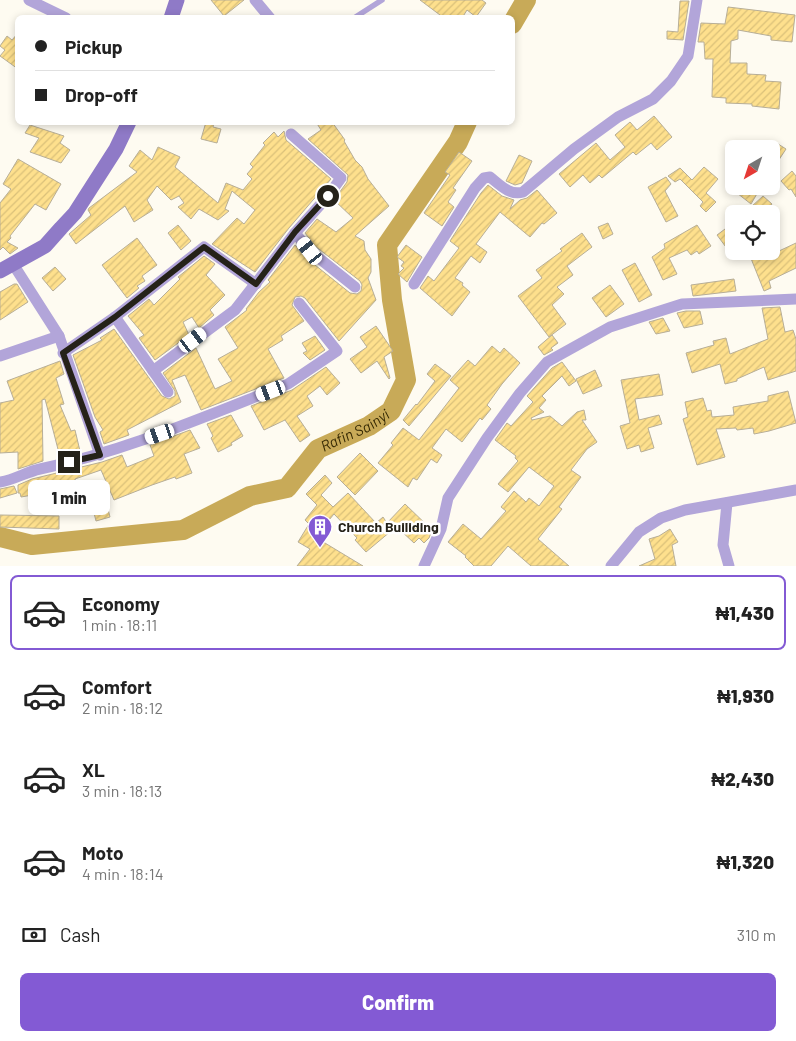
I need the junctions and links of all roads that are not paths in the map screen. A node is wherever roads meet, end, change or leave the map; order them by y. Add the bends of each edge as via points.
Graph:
1 (29, 0) edge
2 (177, 0) edge
3 (255, 0) edge
4 (382, 0) edge
5 (697, 0) edge
6 (60, 15) edge
7 (172, 15) edge
8 (268, 15) edge
9 (359, 15) edge
10 (128, 125) edge
11 (291, 134) dead end
12 (295, 232) junction
13 (7, 268) edge
14 (256, 284) junction
15 (414, 284) dead end
16 (355, 287) dead end
17 (796, 292) edge
18 (782, 299) junction
19 (796, 299) edge
20 (299, 303) dead end
21 (115, 317) junction
22 (58, 336) junction
23 (63, 353) junction
24 (0, 356) edge
25 (153, 371) junction
26 (168, 392) dead end
27 (100, 455) junction
28 (0, 482) edge
29 (796, 490) edge
30 (727, 503) junction
31 (424, 566) edge
32 (611, 566) edge
33 (729, 566) edge

1 - 6 street
2 - 7 street
3 - 8 street
4 - 9 lane
5 - 15 street via 688,56 671,81 653,99 618,117 574,149 523,192 512,193 490,178 484,178
10 - 13 street via 116,149 75,212 45,246
11 - 12 street via 341,178
12 - 14 street
12 - 16 street via 310,251
13 - 22 street
14 - 21 street via 204,247
14 - 25 street via 235,310
17 - 18 street
18 - 19 street
18 - 31 street via 682,304 610,327 547,362 487,438 448,498 440,529
20 - 27 street via 337,351 288,384
21 - 23 street
21 - 25 street
22 - 23 street
22 - 24 street
23 - 27 street
25 - 26 street
27 - 28 street via 37,469
29 - 30 street
30 - 32 street via 685,510 652,523 639,532
30 - 33 street via 723,544

